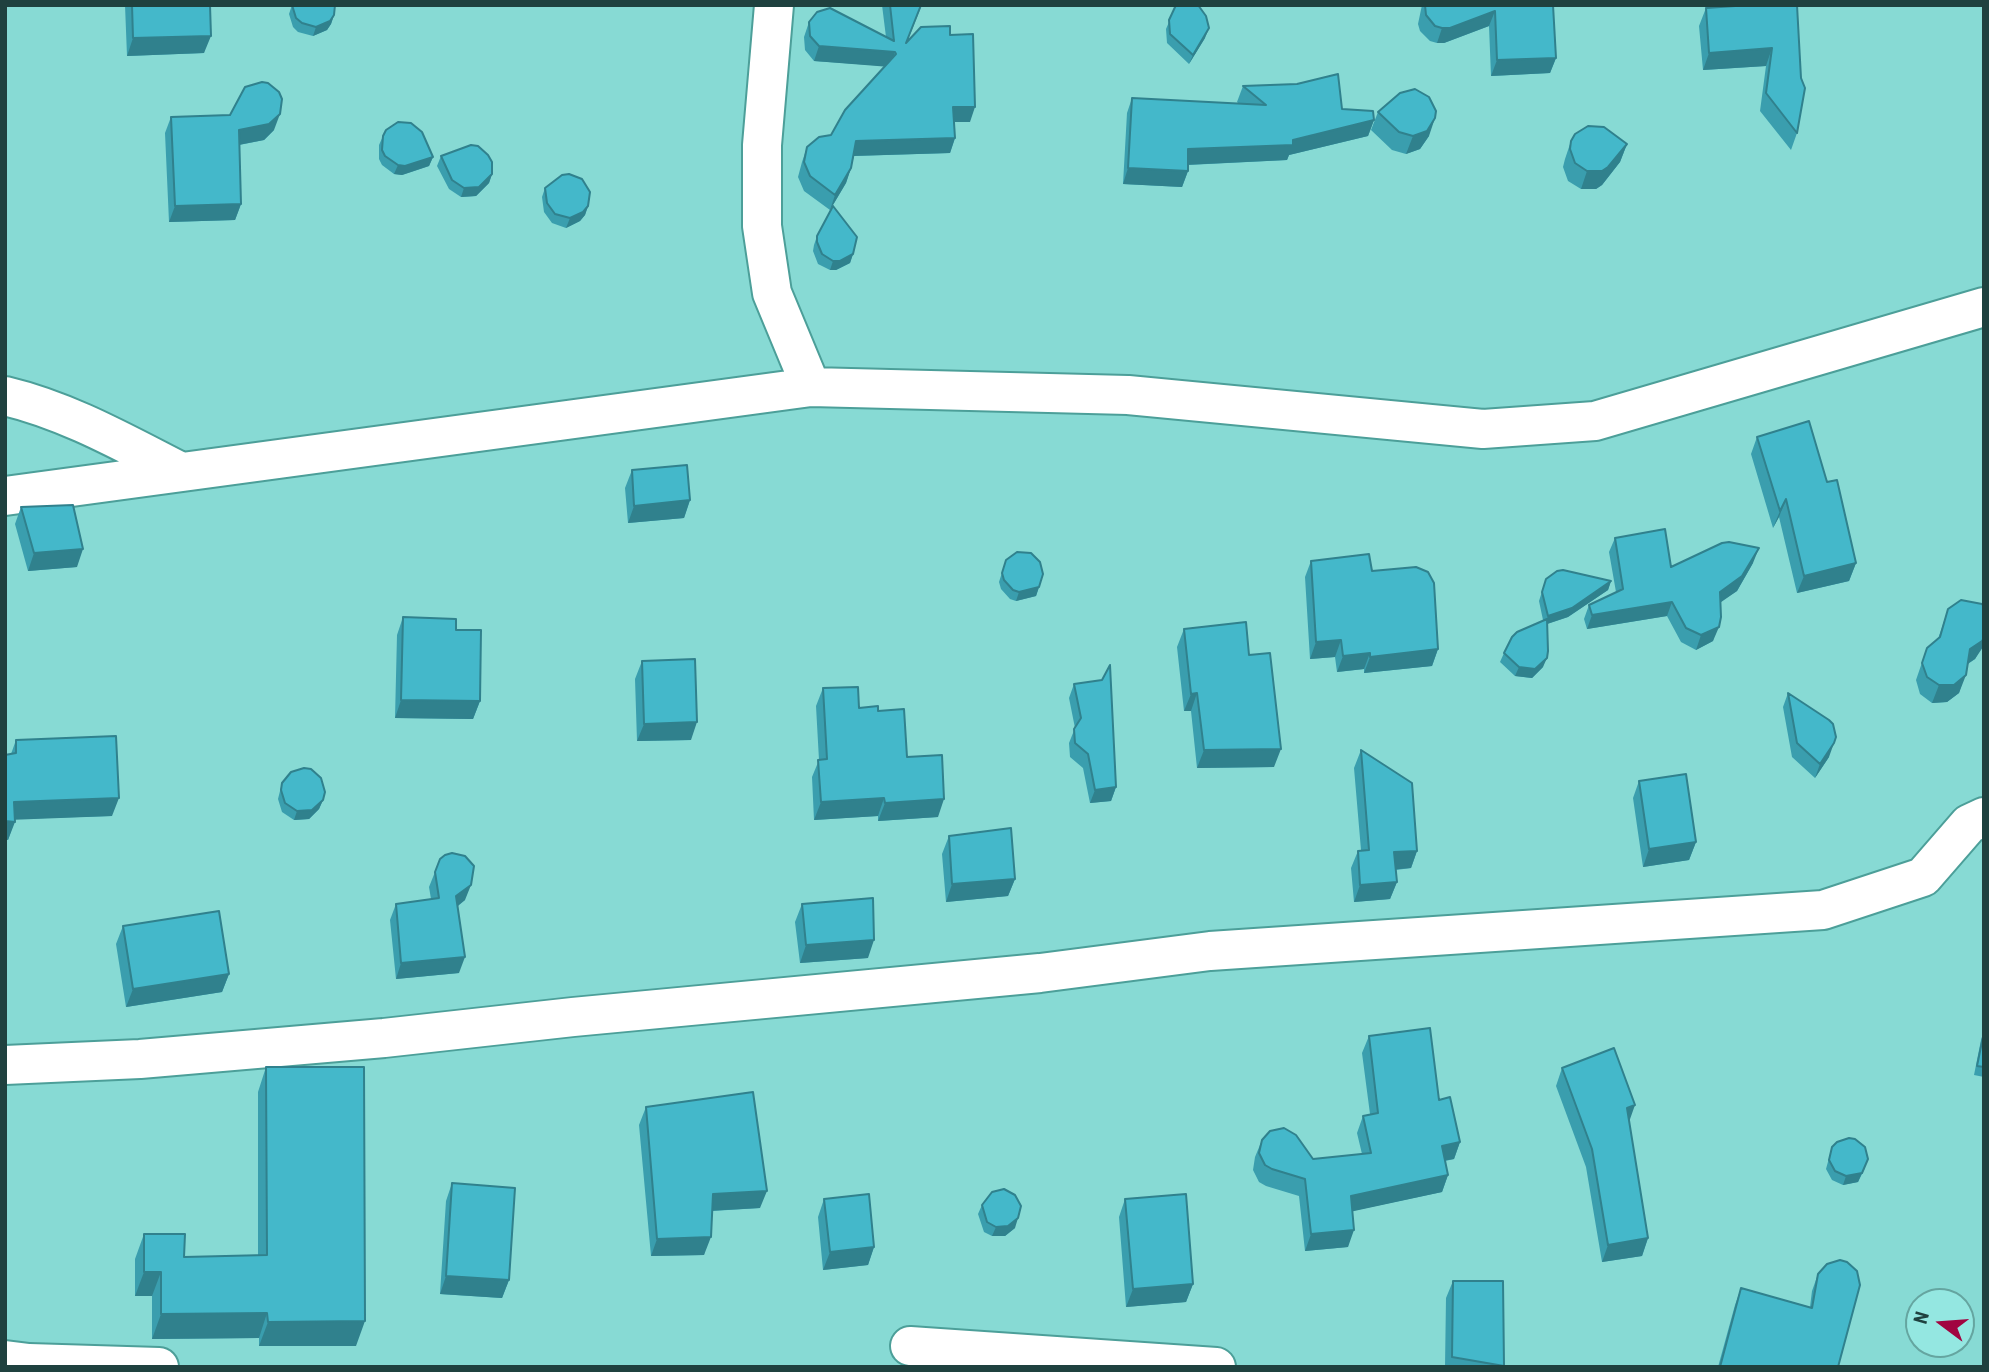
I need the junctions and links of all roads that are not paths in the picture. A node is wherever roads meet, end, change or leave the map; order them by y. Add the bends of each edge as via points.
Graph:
1 (774, 5) edge
2 (1984, 307) edge
3 (811, 387) junction
4 (5, 396) edge
5 (181, 472) junction
6 (5, 496) edge
7 (1984, 817) edge
8 (5, 1065) edge
9 (910, 1346) dead end
10 (5, 1360) edge
11 (159, 1367) edge
12 (1216, 1367) edge

1 - 3 street via 762,145 762,226 772,293
2 - 3 street via 1595,421 1483,429 1128,395
3 - 5 street
4 - 5 street via 41,404
5 - 6 street
7 - 8 street via 1969,824 1923,877 1823,910 1210,951 1040,973 384,1038 140,1059
9 - 12 street
10 - 11 street

